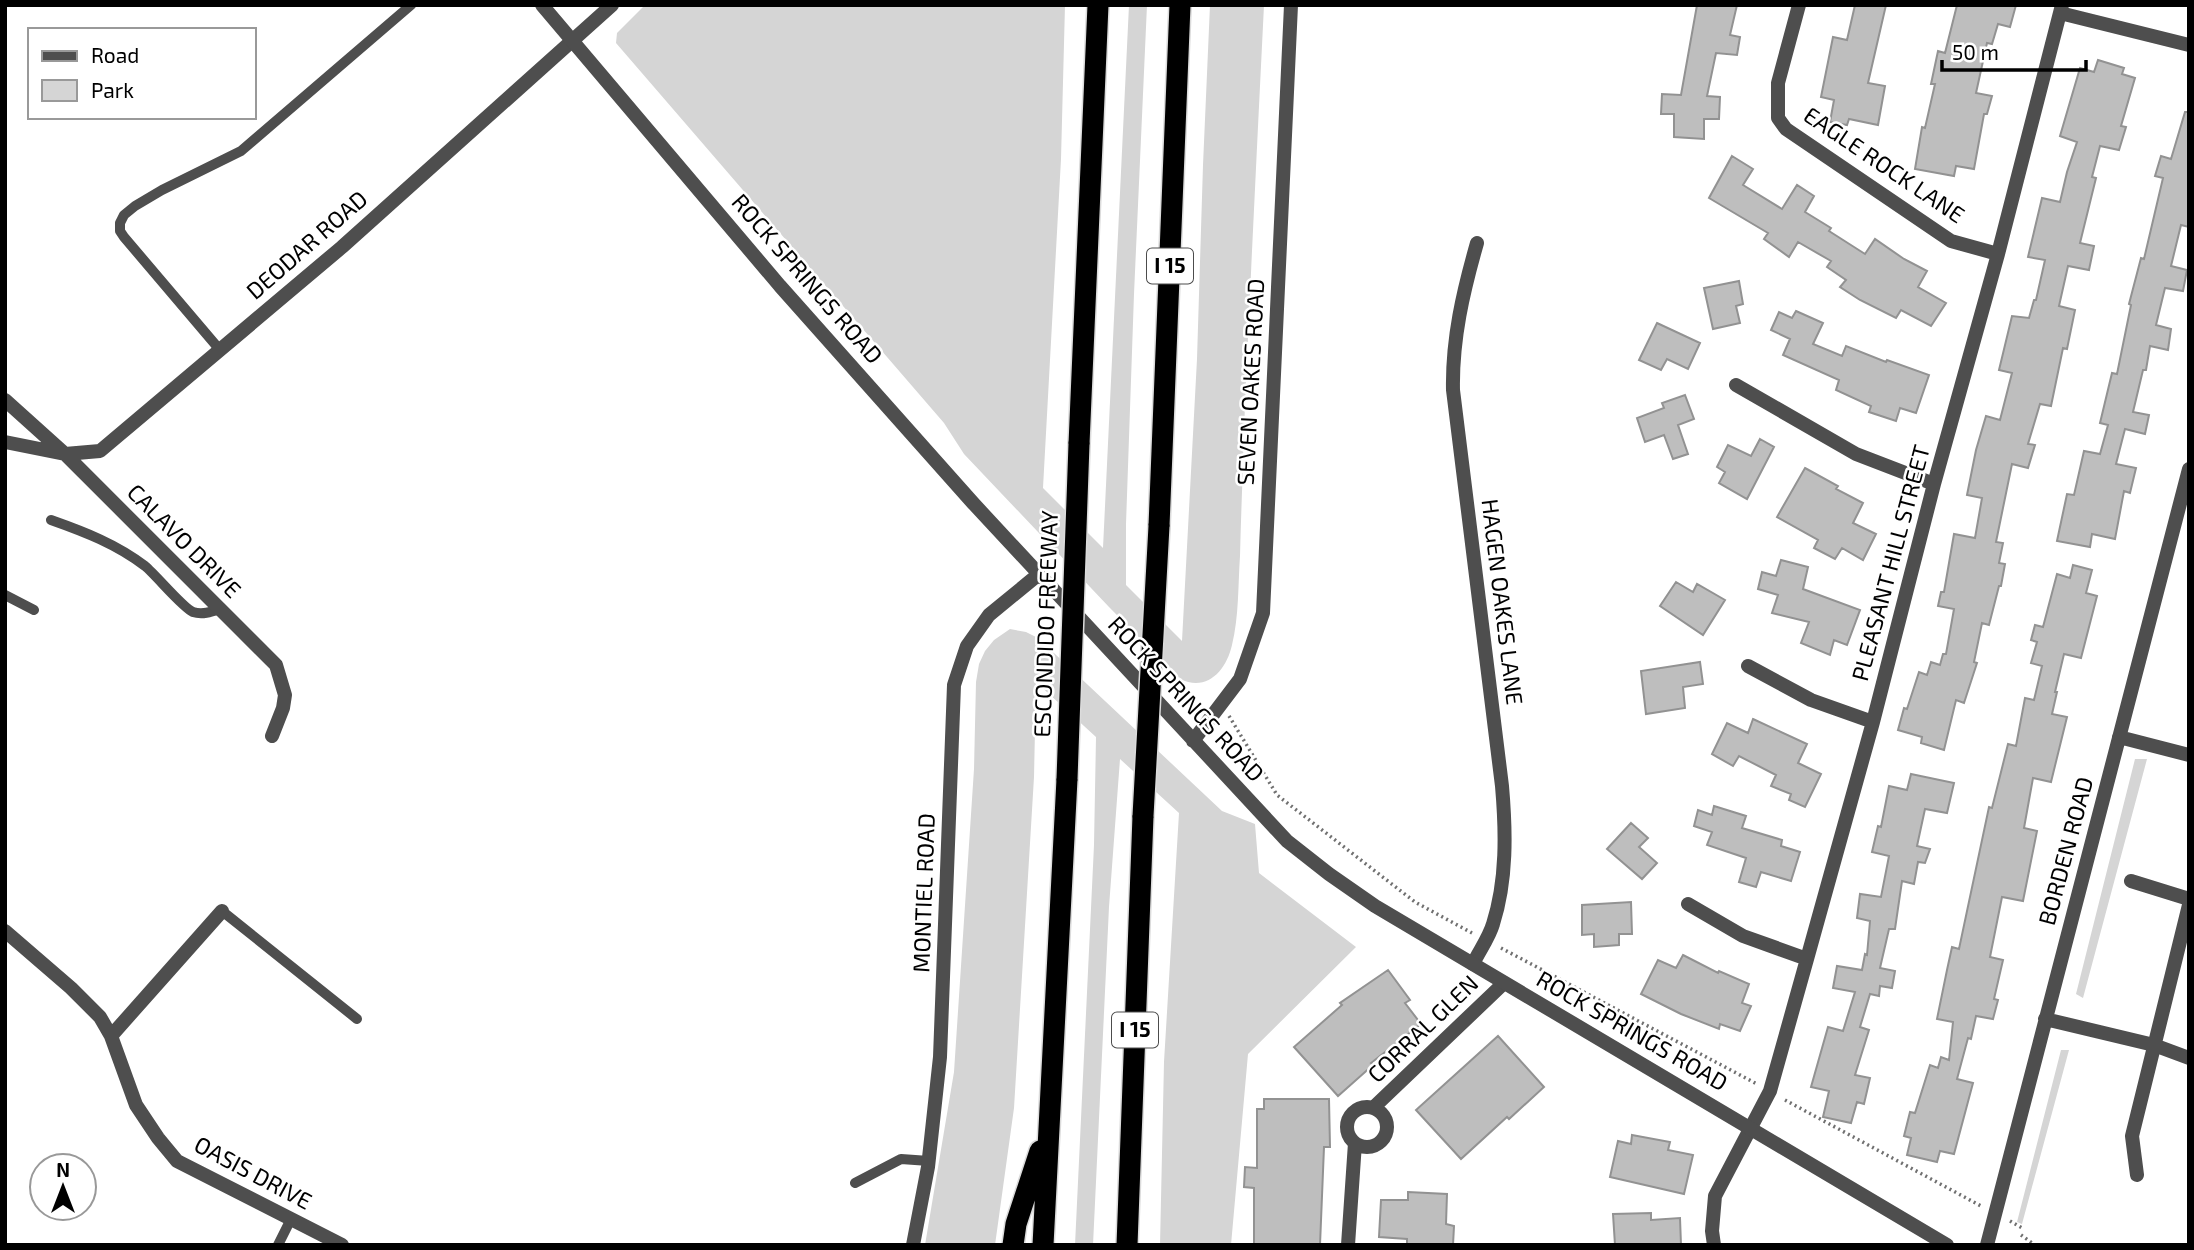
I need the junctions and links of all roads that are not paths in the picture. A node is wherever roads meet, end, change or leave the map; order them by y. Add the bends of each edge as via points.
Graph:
1 (411, 5) edge
2 (542, 5) edge
3 (612, 5) edge
4 (1098, 5) edge
5 (1180, 5) edge
6 (1291, 5) edge
7 (1799, 5) edge
8 (2061, 9) edge
9 (573, 40) junction
10 (2189, 45) edge
11 (1477, 243) dead end
12 (1998, 254) junction
13 (220, 349) junction
14 (1736, 385) dead end
15 (5, 400) edge
16 (5, 442) edge
17 (65, 454) junction
18 (2189, 469) edge
19 (1934, 484) junction
20 (51, 520) dead end
21 (1039, 574) junction
22 (5, 596) edge
23 (220, 609) junction
24 (34, 610) dead end
25 (1748, 666) dead end
26 (1873, 722) junction
27 (272, 736) dead end
28 (2119, 737) junction
29 (1193, 741) junction
30 (2189, 755) edge
31 (2131, 881) dead end
32 (2189, 899) edge
33 (1688, 904) dead end
34 (2189, 905) edge
35 (222, 911) joint
36 (5, 931) edge
37 (1807, 960) junction
38 (1473, 964) junction
39 (1504, 982) junction
40 (357, 1019) dead end
41 (2045, 1019) junction
42 (111, 1036) junction
43 (2154, 1045) junction
44 (2189, 1058) edge
45 (1373, 1108) junction
46 (1048, 1126) junction
47 (1750, 1127) junction
48 (1355, 1143) junction
49 (929, 1161) junction
50 (2137, 1175) dead end
51 (855, 1183) dead end
52 (291, 1219) junction
53 (278, 1245) edge
54 (342, 1245) edge
55 (913, 1245) edge
56 (1013, 1245) edge
57 (1043, 1245) edge
58 (1127, 1245) edge
59 (1348, 1245) edge
60 (1714, 1245) edge
61 (1947, 1245) edge
62 (1987, 1245) edge

1 - 13 lane via 241,151 162,190 124,215 120,231 124,237
2 - 9 street, ROCK SPRINGS ROAD
3 - 9 street, DEODAR ROAD
4 - 46 highway, ESCONDIDO FREEWAY, bridge via 1067,779
5 - 58 highway, I 15, bridge
6 - 29 street, SEVEN OAKES ROAD via 1263,613 1240,679
7 - 12 street, EAGLE ROCK LANE via 1778,83 1778,118 1786,129 1951,241
8 - 10 street
8 - 12 street, PLEASANT HILL STREET
9 - 13 street, DEODAR ROAD via 342,247
9 - 21 street, ROCK SPRINGS ROAD via 780,286
11 - 38 street, HAGEN OAKES LANE via 1455,334 1453,390 1505,842 1493,926
12 - 19 street, PLEASANT HILL STREET
13 - 17 street, DEODAR ROAD via 100,451
14 - 19 street via 1856,454
15 - 17 street, CALAVO DRIVE
16 - 17 street, DEODAR ROAD
17 - 23 street, CALAVO DRIVE
18 - 28 street, BORDEN ROAD
19 - 26 street, PLEASANT HILL STREET
20 - 23 lane via 122,550 192,612
21 - 29 street, ROCK SPRINGS ROAD
21 - 49 street, MONTIEL ROAD via 989,615 967,646 954,685 940,1057
22 - 24 lane
23 - 27 street, CALAVO DRIVE via 276,665 285,695
25 - 26 street via 1811,700
26 - 37 street, PLEASANT HILL STREET
28 - 30 street
28 - 41 street, BORDEN ROAD
29 - 38 street, ROCK SPRINGS ROAD via 1287,841 1375,906
31 - 32 street
33 - 37 street via 1743,936
34 - 43 street
35 - 40 lane
35 - 42 street
36 - 42 street, OASIS DRIVE via 71,988 100,1017
37 - 47 street, PLEASANT HILL STREET via 1770,1091
38 - 39 street, ROCK SPRINGS ROAD
39 - 45 street, CORRAL GLEN
39 - 47 street, ROCK SPRINGS ROAD
41 - 43 street
41 - 62 street, BORDEN ROAD
42 - 52 street, OASIS DRIVE via 136,1105 177,1161
43 - 44 street
43 - 50 street via 2132,1136
45 - 48 street, CORRAL GLEN via 1361,1108 1351,1115 1347,1127
45 - 48 street, CORRAL GLEN via 1386,1121 1383,1138 1367,1147
46 - 56 highway
46 - 57 highway, ESCONDIDO FREEWAY
47 - 60 street, PLEASANT HILL STREET via 1715,1196
47 - 61 street, ROCK SPRINGS ROAD
48 - 59 street, CORRAL GLEN
49 - 51 lane via 901,1160
49 - 55 street, MONTIEL ROAD
52 - 53 lane
52 - 54 street, OASIS DRIVE

